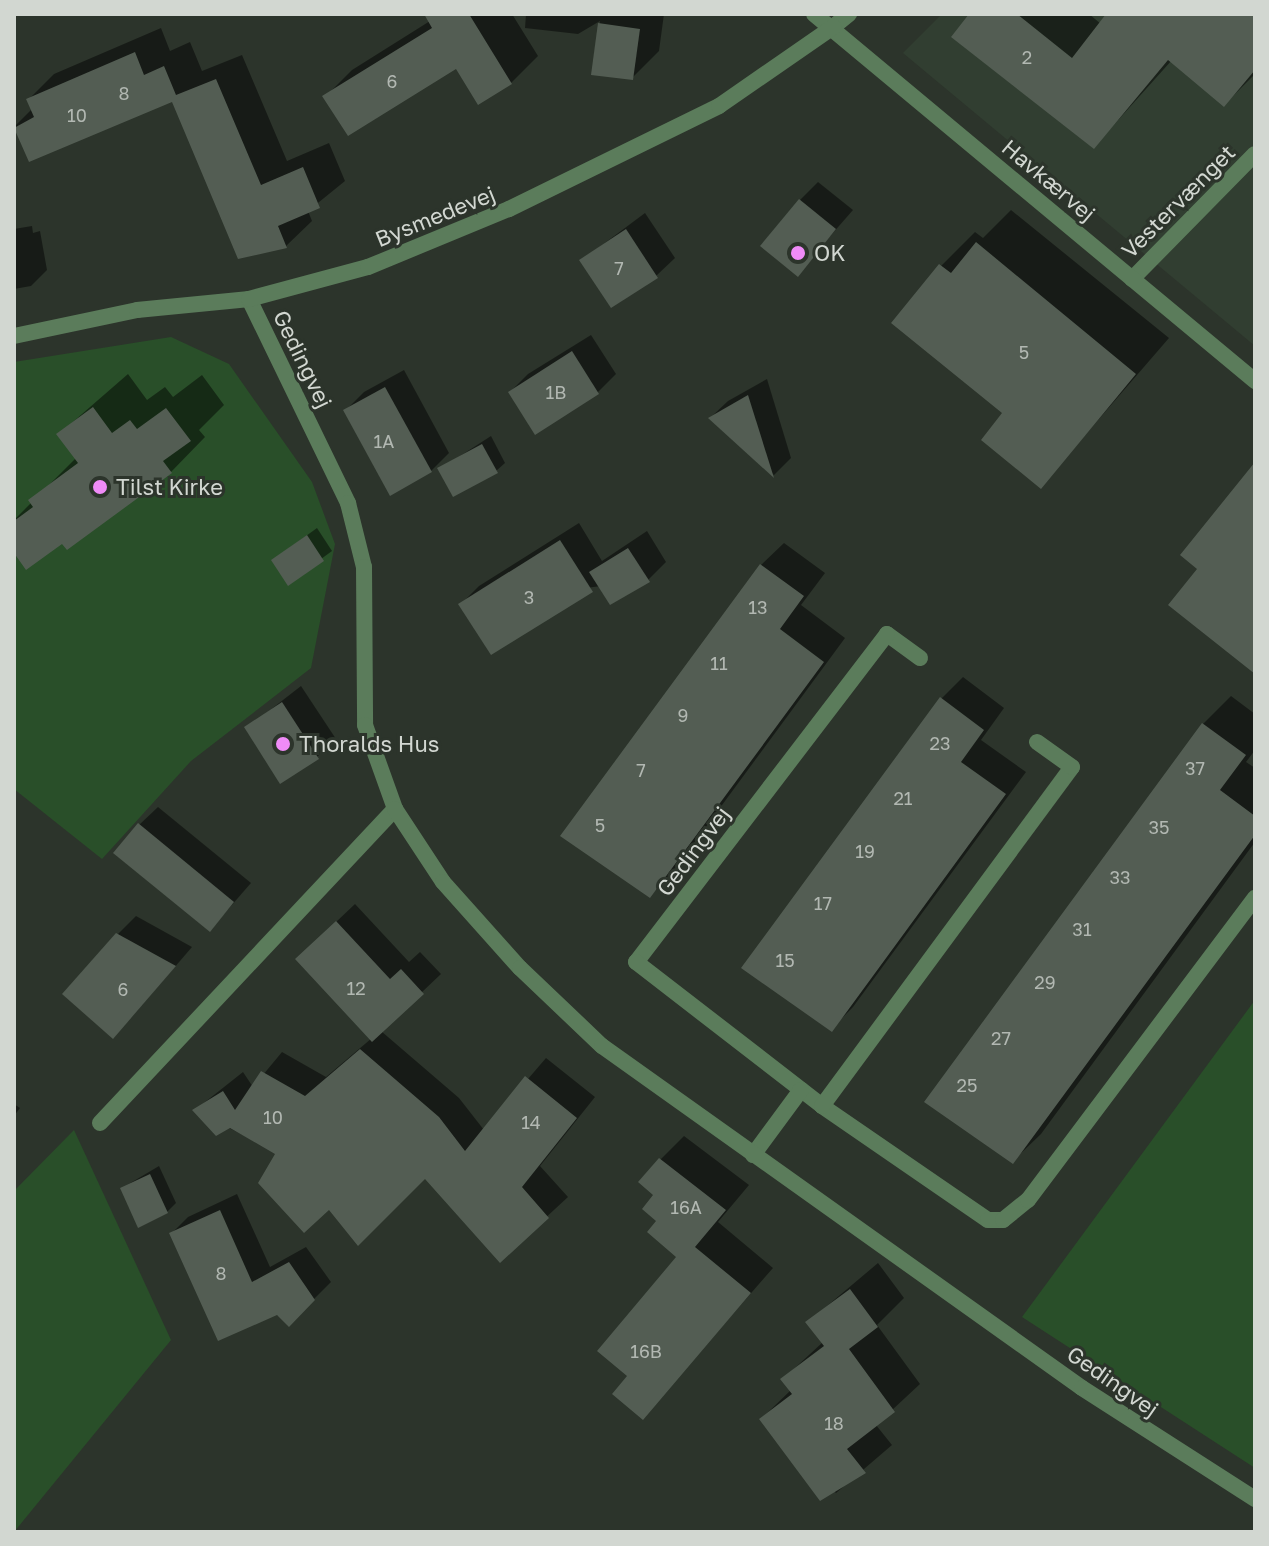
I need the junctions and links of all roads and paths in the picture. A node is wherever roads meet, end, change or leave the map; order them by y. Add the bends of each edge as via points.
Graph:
1 (814, 14) edge
2 (849, 14) edge
3 (833, 27) junction
4 (1255, 154) edge
5 (1132, 279) junction
6 (249, 299) junction
7 (14, 336) edge
8 (1255, 381) edge
9 (920, 658) dead end
10 (1037, 742) dead end
11 (395, 809) junction
12 (1255, 898) edge
13 (801, 1090) junction
14 (822, 1106) junction
15 (100, 1123) dead end
16 (753, 1155) junction
17 (1255, 1499) edge

1 - 3 street, Havkærvej
2 - 3 street, Bysmedevej
3 - 5 street, Havkærvej
3 - 6 street, Bysmedevej via 719,106 509,209 368,267
4 - 5 street, Vestervænget
5 - 8 street, Havkærvej
6 - 7 street, Bysmedevej via 137,310
6 - 11 street, Gedingvej via 348,503 364,567 365,725
9 - 13 street, Gedingvej via 887,634 636,962
10 - 14 street via 1072,767
11 - 15 street
11 - 16 street, Gedingvej via 443,882 520,968 602,1046
12 - 14 street, Gedingvej via 1028,1200 1003,1220 988,1220
13 - 14 street, Gedingvej
13 - 16 street
16 - 17 street, Gedingvej via 1082,1388

